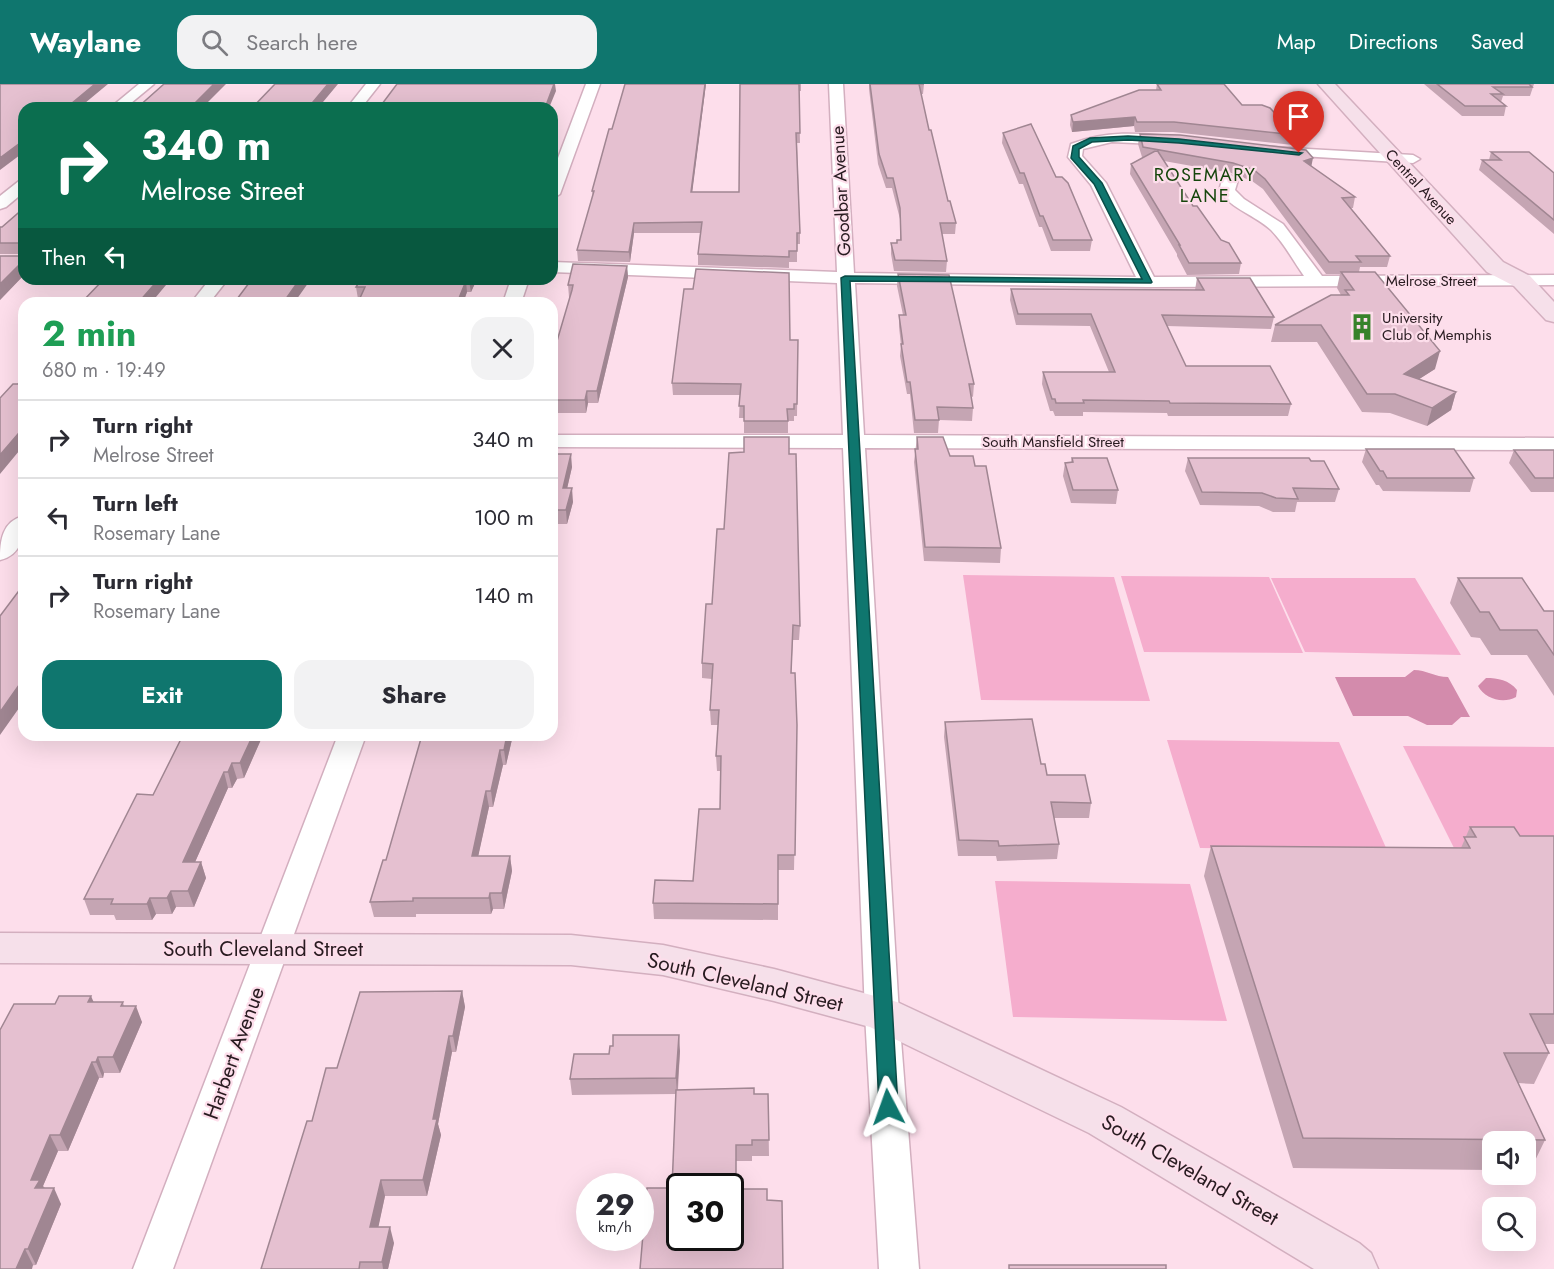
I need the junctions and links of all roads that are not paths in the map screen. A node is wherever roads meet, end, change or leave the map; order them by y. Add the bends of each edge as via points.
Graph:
1 (147, 84) edge
2 (373, 84) edge
3 (593, 84) edge
4 (836, 84) edge
5 (1326, 84) edge
6 (1343, 84) edge
7 (124, 102) edge
8 (359, 102) edge
9 (1191, 142) edge
10 (1259, 149) edge
11 (1394, 158) junction
12 (1413, 159) junction
13 (558, 178) edge
14 (1230, 180) dead end
15 (18, 189) edge
16 (0, 204) edge
17 (558, 267) edge
18 (845, 278) junction
19 (1554, 280) edge
20 (1317, 281) junction
21 (1522, 281) junction
22 (1148, 282) junction
23 (214, 285) edge
24 (205, 297) edge
25 (1554, 315) edge
26 (558, 441) edge
27 (852, 442) junction
28 (1554, 444) edge
29 (18, 530) edge
30 (0, 553) edge
31 (350, 741) edge
32 (0, 948) edge
33 (272, 949) junction
34 (882, 1014) junction
35 (153, 1269) edge
36 (899, 1269) edge
37 (1353, 1269) edge

1 - 7 street
2 - 8 street
3 - 13 street
4 - 18 street, Goodbar Avenue
5 - 11 main road, Central Avenue
6 - 12 main road, Central Avenue
9 - 22 street via 1111,138 1090,140 1076,147 1075,158 1098,183
10 - 11 street
11 - 12 street
11 - 21 main road, Central Avenue via 1495,267
12 - 21 main road, Central Avenue via 1517,267
14 - 20 street via 1227,191 1277,227
15 - 16 street
17 - 18 street, Melrose Street
18 - 22 street, Melrose Street
18 - 27 street, Goodbar Avenue
19 - 21 street, Melrose Street
20 - 21 street, Melrose Street
20 - 22 street, Melrose Street
21 - 25 main road, Central Avenue
23 - 24 street
26 - 27 street, South Mansfield Street
27 - 28 street, South Mansfield Street
27 - 34 street, Goodbar Avenue
29 - 30 street
31 - 33 street, Harbert Avenue
32 - 33 main road, South Cleveland Street
33 - 34 main road, South Cleveland Street via 572,950 663,960
33 - 35 street, Harbert Avenue
34 - 36 street, Goodbar Avenue
34 - 37 main road, South Cleveland Street via 1105,1120

